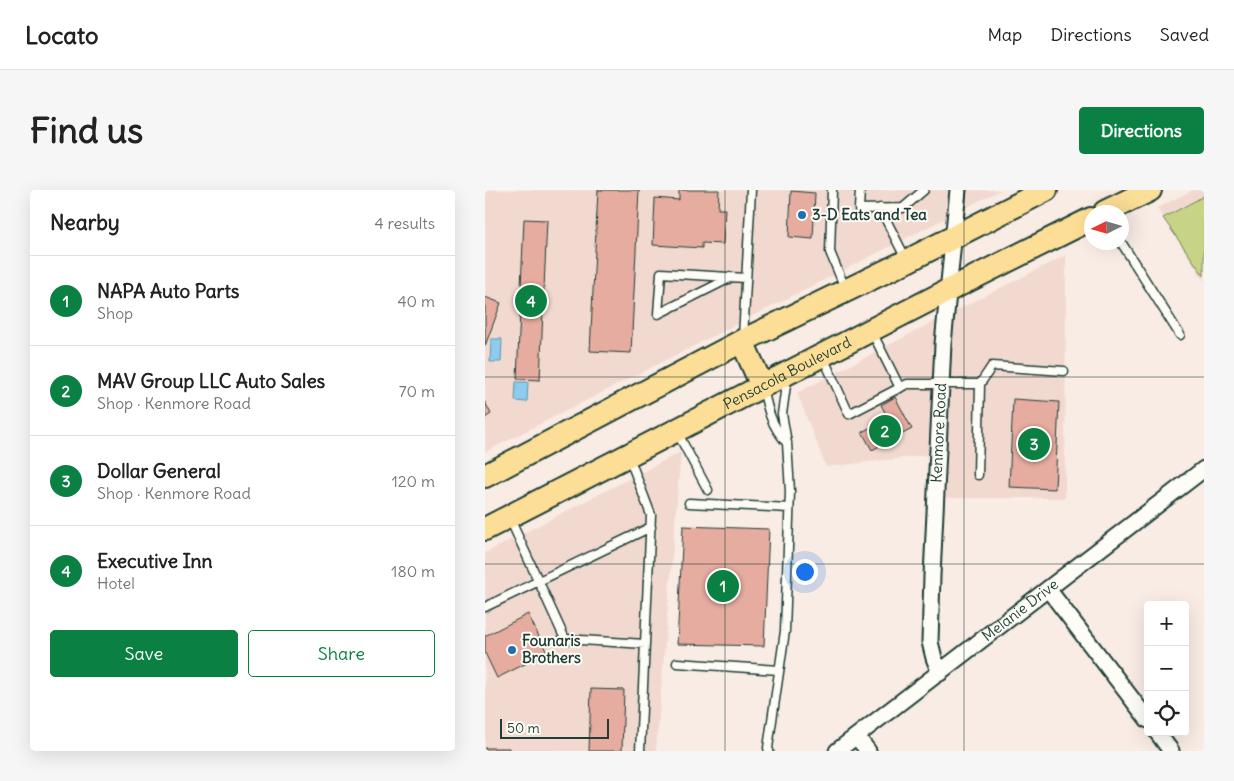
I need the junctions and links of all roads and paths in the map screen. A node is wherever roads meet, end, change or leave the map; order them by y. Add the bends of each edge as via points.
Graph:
1 (751, 190) edge
2 (833, 190) edge
3 (860, 190) edge
4 (924, 190) edge
5 (957, 190) edge
6 (1046, 190) edge
7 (1149, 190) edge
8 (1119, 205) edge
9 (880, 208) junction
10 (1084, 222) edge
11 (954, 237) junction
12 (1126, 250) edge
13 (907, 261) junction
14 (732, 277) junction
15 (746, 278) junction
16 (949, 290) junction
17 (846, 291) junction
18 (871, 330) junction
19 (1180, 335) dead end
20 (742, 341) junction
21 (822, 355) junction
22 (1064, 371) dead end
23 (788, 373) junction
24 (941, 384) junction
25 (980, 384) junction
26 (762, 386) junction
27 (900, 388) junction
28 (676, 430) junction
29 (787, 443) junction
30 (628, 455) junction
31 (1204, 469) edge
32 (978, 475) dead end
33 (485, 476) edge
34 (708, 490) dead end
35 (689, 503) dead end
36 (789, 508) junction
37 (509, 517) junction
38 (651, 527) junction
39 (485, 529) edge
40 (538, 582) junction
41 (1049, 589) junction
42 (485, 607) edge
43 (645, 644) junction
44 (677, 663) dead end
45 (779, 670) junction
46 (941, 673) junction
47 (1144, 715) edge
48 (1160, 736) edge
49 (857, 737) junction
50 (640, 751) edge
51 (769, 751) edge
52 (837, 751) edge
53 (868, 751) edge
54 (1171, 751) edge

1 - 15 lane
2 - 17 lane via 830,252
3 - 9 lane via 859,209
4 - 9 lane via 903,208
5 - 11 street, Kenmore Road
6 - 11 main road
7 - 8 main road
9 - 13 lane
10 - 16 main road, Pensacola Boulevard
11 - 13 main road
11 - 16 street, Kenmore Road
12 - 19 lane
13 - 17 main road
14 - 14 lane via 661,273 658,314 666,310
14 - 15 lane
15 - 20 lane
16 - 18 main road, Pensacola Boulevard
16 - 24 street, Kenmore Road
17 - 20 main road
18 - 21 main road, Pensacola Boulevard
18 - 27 lane
20 - 26 main road
20 - 33 main road
21 - 23 main road, Pensacola Boulevard
21 - 27 lane via 849,414
22 - 25 lane via 992,366
23 - 26 main road, Pensacola Boulevard
23 - 29 lane via 782,414
24 - 25 lane
24 - 27 lane via 907,384
24 - 46 street, Kenmore Road via 931,576 931,642
25 - 32 lane
26 - 28 main road, Pensacola Boulevard
26 - 29 lane via 769,418
28 - 30 main road, Pensacola Boulevard
28 - 34 lane
29 - 36 lane
30 - 37 main road, Pensacola Boulevard
30 - 38 lane via 651,515
31 - 41 street, Melanie Drive
35 - 36 lane
36 - 45 lane via 785,631
37 - 39 main road, Pensacola Boulevard
37 - 40 lane
38 - 40 lane
38 - 43 lane
40 - 42 lane
40 - 43 lane via 565,639
41 - 46 street, Melanie Drive
41 - 47 street
43 - 50 lane
44 - 45 lane
45 - 51 lane
46 - 49 street, Melanie Drive
48 - 54 street
49 - 52 street, Melanie Drive
49 - 53 street

